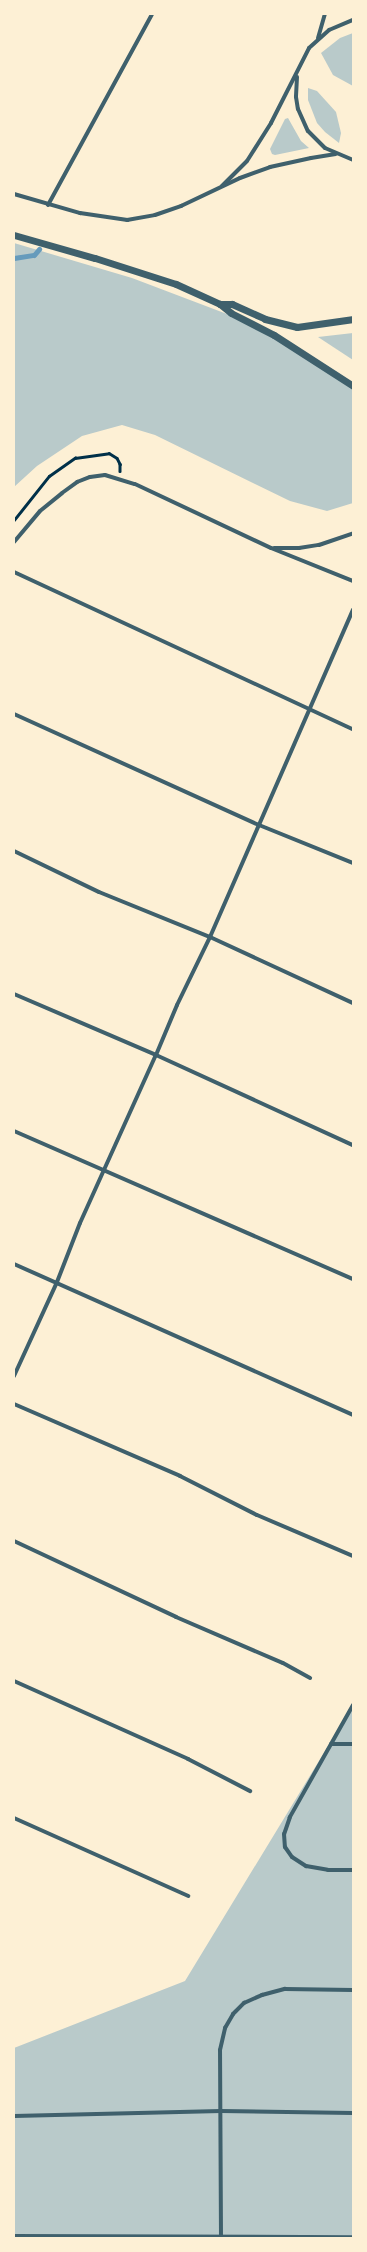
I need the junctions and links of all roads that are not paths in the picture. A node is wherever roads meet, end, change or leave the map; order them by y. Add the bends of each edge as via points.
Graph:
1 (152, 14) edge
2 (325, 14) edge
3 (353, 20) edge
4 (318, 38) junction
5 (298, 73) junction
6 (336, 154) junction
7 (353, 160) edge
8 (215, 191) junction
9 (14, 194) edge
10 (48, 205) junction
11 (14, 235) edge
12 (220, 304) junction
13 (353, 319) edge
14 (353, 386) edge
15 (353, 533) edge
16 (14, 542) edge
17 (272, 548) junction
18 (14, 572) edge
19 (353, 581) edge
20 (353, 610) edge
21 (311, 709) junction
22 (14, 714) edge
23 (353, 729) edge
24 (259, 824) junction
25 (14, 851) edge
26 (353, 863) edge
27 (210, 937) junction
28 (14, 994) edge
29 (353, 1003) edge
30 (156, 1055) junction
31 (14, 1131) edge
32 (353, 1145) edge
33 (104, 1170) junction
34 (14, 1264) edge
35 (353, 1279) edge
36 (57, 1282) junction
37 (14, 1376) edge
38 (14, 1404) edge
39 (353, 1414) edge
40 (14, 1541) edge
41 (353, 1556) edge
42 (310, 1678) dead end
43 (14, 1681) edge
44 (353, 1705) edge
45 (331, 1744) junction
46 (353, 1744) edge
47 (250, 1791) dead end
48 (14, 1818) edge
49 (353, 1870) edge
50 (188, 1896) dead end
51 (353, 1990) edge
52 (221, 2112) junction
53 (353, 2113) edge
54 (14, 2116) edge
55 (14, 2236) edge
56 (353, 2237) edge
57 (221, 2238) edge

1 - 10 street
2 - 4 street
3 - 4 street via 329,30
4 - 5 street via 302,60
5 - 6 street via 296,97 302,120 316,140
5 - 8 street via 247,161
6 - 7 street
6 - 8 street via 270,167
8 - 10 street via 155,215 128,220
9 - 10 street
11 - 12 street via 144,273
12 - 13 street via 232,304 265,319 297,327
12 - 14 street
15 - 17 street via 319,545
16 - 17 street via 40,511 77,482 104,475 135,484
17 - 19 street
18 - 21 street
20 - 21 street
21 - 23 street
21 - 24 street
22 - 24 street
24 - 26 street
24 - 27 street
25 - 27 street via 99,892
27 - 29 street
27 - 30 street
28 - 30 street
30 - 32 street
30 - 33 street
31 - 33 street
33 - 35 street
33 - 36 street
34 - 36 street
36 - 37 street
36 - 39 street
38 - 41 street via 180,1476 257,1515
40 - 42 street via 176,1617 283,1663
43 - 47 street via 188,1759
44 - 45 street
45 - 46 street
45 - 49 street via 290,1817 284,1834 285,1847 292,1858 306,1866 328,1870
48 - 50 street
51 - 52 street via 285,1989 262,1994 244,2003 225,2028 220,2050
52 - 53 street
52 - 54 street
52 - 57 street
55 - 57 street
56 - 57 street

